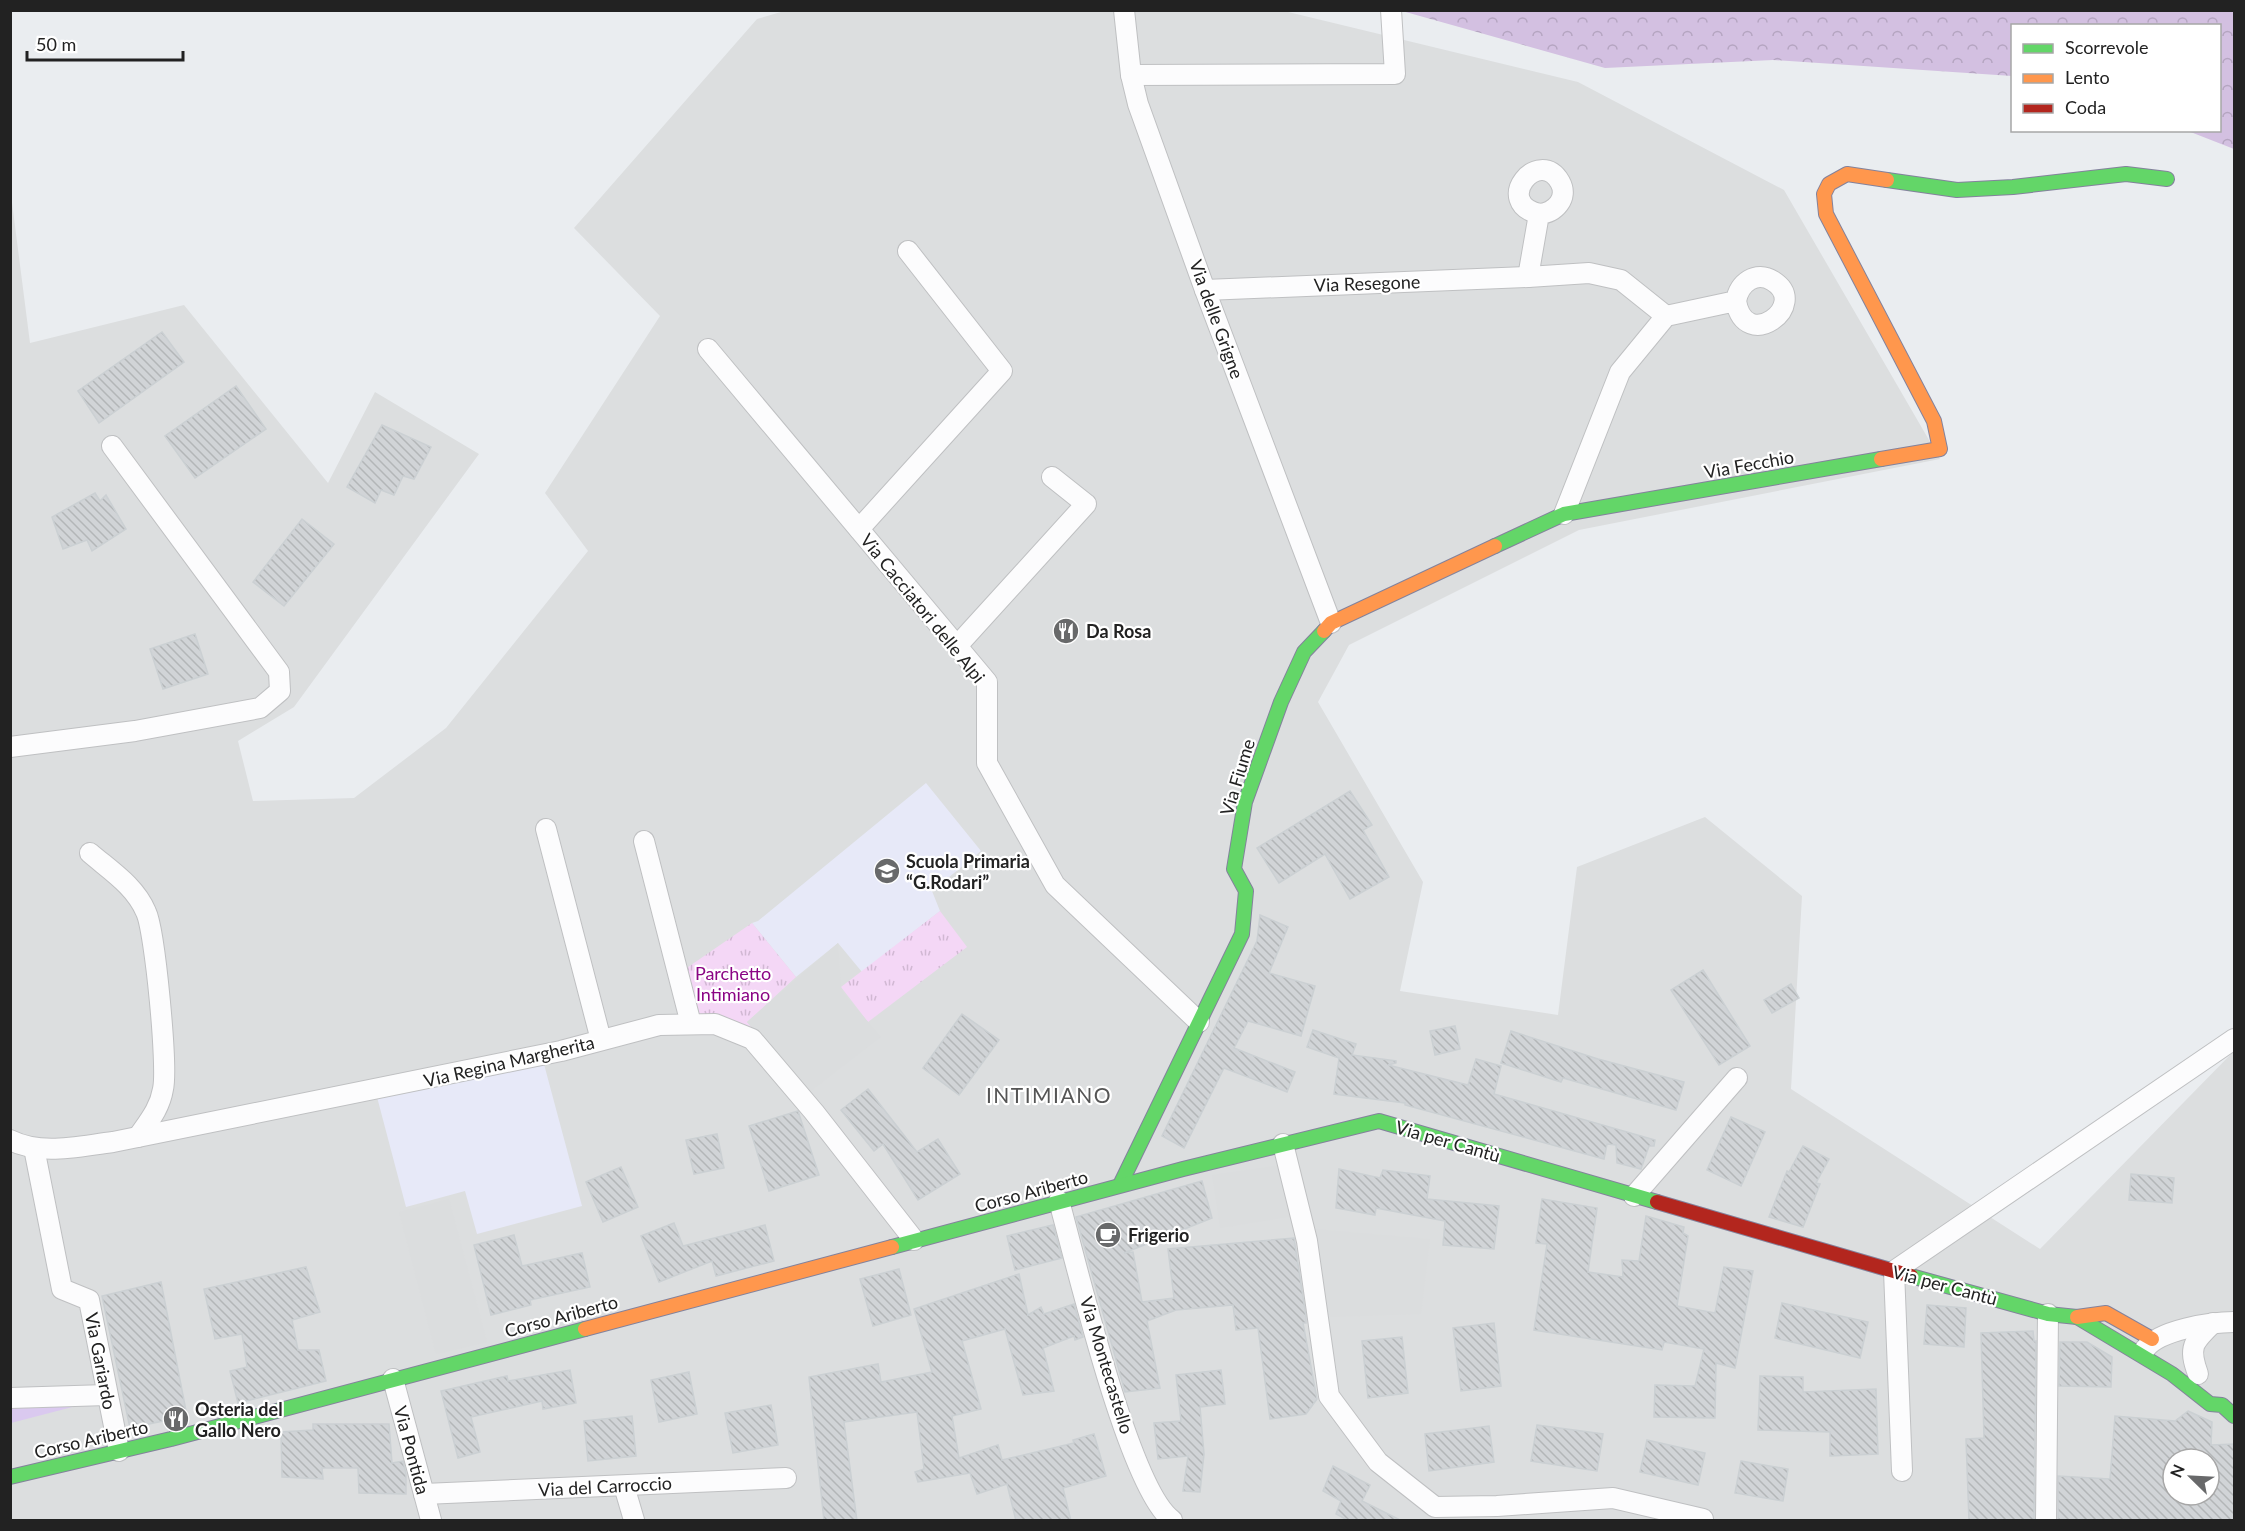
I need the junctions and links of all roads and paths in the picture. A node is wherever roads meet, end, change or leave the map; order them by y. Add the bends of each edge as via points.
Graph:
1 (1124, 10) edge
2 (1391, 10) edge
3 (1131, 75) junction
4 (2167, 180) dead end
5 (1539, 214) dead end
6 (908, 251) dead end
7 (1528, 277) junction
8 (1205, 290) junction
9 (1736, 301) dead end
10 (1666, 316) junction
11 (708, 349) dead end
12 (112, 446) dead end
13 (1052, 477) dead end
14 (1564, 514) junction
15 (859, 529) junction
16 (1331, 623) junction
17 (957, 646) junction
18 (10, 747) edge
19 (546, 830) dead end
20 (644, 842) dead end
21 (90, 853) dead end
22 (1199, 1022) junction
23 (690, 1024) junction
24 (601, 1040) junction
25 (2235, 1040) edge
26 (1737, 1078) dead end
27 (138, 1137) junction
28 (10, 1140) edge
29 (1283, 1144) junction
30 (34, 1148) junction
31 (1120, 1185) junction
32 (1635, 1196) junction
33 (1059, 1202) junction
34 (914, 1240) junction
35 (1894, 1271) junction
36 (2048, 1314) junction
37 (2077, 1317) junction
38 (2235, 1322) edge
39 (2213, 1323) junction
40 (2152, 1339) junction
41 (2141, 1355) junction
42 (393, 1379) junction
43 (2208, 1383) junction
44 (107, 1395) junction
45 (10, 1398) edge
46 (2222, 1405) junction
47 (2235, 1416) edge
48 (119, 1451) junction
49 (1902, 1471) dead end
50 (10, 1476) edge
51 (786, 1478) dead end
52 (624, 1486) junction
53 (424, 1494) junction
54 (1703, 1519) dead end
55 (431, 1521) edge
56 (634, 1521) edge
57 (1172, 1521) edge
58 (2046, 1521) edge

1 - 3 street, Via delle Grigne
2 - 3 street via 1395,74
3 - 8 street, Via delle Grigne
4 - 14 street, Via Fecchio via 2126,174 2013,188 1957,190 1846,174 1834,179 1821,200 1826,214 1918,386 1934,421 1940,449
5 - 7 street
6 - 15 street via 1002,371
7 - 8 street, Via Resegone
7 - 10 street, Via Resegone via 1589,273 1621,280
8 - 16 street, Via delle Grigne
9 - 10 street
10 - 14 street via 1620,372
11 - 15 street, Via Cacciatori delle Alpi
12 - 18 street via 279,672 280,692 260,708 135,731
13 - 17 street via 1086,504
14 - 16 street, Via Fiume
15 - 17 street, Via Cacciatori delle Alpi
16 - 22 street, Via Fiume via 1304,652 1281,702 1245,802 1234,869 1245,891 1242,934
17 - 22 street, Via Cacciatori delle Alpi via 987,682 987,764 1055,885
19 - 24 street
20 - 23 street
21 - 27 street via 134,890 148,914 164,1086 159,1106
22 - 31 street, Via Fiume
23 - 24 street, Via Regina Margherita via 659,1024
23 - 34 street, Via Regina Margherita via 715,1024 752,1039
24 - 27 street, Via Regina Margherita via 446,1076
25 - 35 street
26 - 32 street
27 - 30 street, Via Regina Margherita
28 - 30 street, Via Regina Margherita
29 - 31 street, Via per Cantù
29 - 32 street, Via per Cantù via 1379,1121
29 - 54 street via 1307,1241 1329,1396 1378,1462 1435,1507 1613,1498
30 - 44 street, Via Gariardo via 62,1289 89,1300
31 - 33 street, Corso Ariberto
32 - 35 street, Via per Cantù
33 - 34 street, Corso Ariberto
33 - 57 street, Via Montecastello via 1121,1420 1149,1489
34 - 42 street, Corso Ariberto
35 - 36 street, Via per Cantù
35 - 49 street
36 - 37 street, Via per Cantù
36 - 58 street
37 - 40 street via 2106,1313
37 - 41 street, Via per Cantù
38 - 39 street
39 - 40 street
39 - 43 street via 2195,1340 2191,1355
40 - 41 street
40 - 43 street
41 - 46 street, Via per Cantù via 2210,1404
42 - 48 street, Corso Ariberto
42 - 53 street, Via Pontida
43 - 46 street
44 - 45 street
44 - 48 street, Via Gariardo
46 - 47 street, Via per Cantù
48 - 50 street, Corso Ariberto
51 - 52 street, Via del Carroccio
52 - 53 street, Via del Carroccio
52 - 56 street
53 - 55 street, Via Pontida

